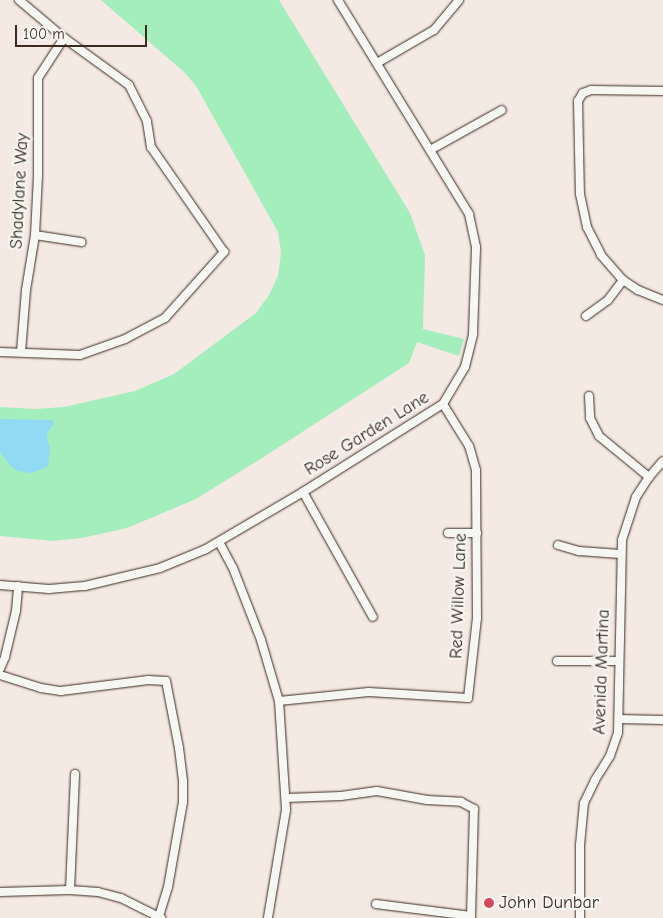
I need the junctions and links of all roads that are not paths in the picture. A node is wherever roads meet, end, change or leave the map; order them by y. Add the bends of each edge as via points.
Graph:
1 (19, 0) edge
2 (338, 0) edge
3 (459, 0) edge
4 (64, 38) junction
5 (377, 63) junction
6 (663, 91) edge
7 (502, 110) dead end
8 (430, 150) junction
9 (35, 235) junction
10 (81, 242) dead end
11 (623, 280) junction
12 (663, 300) edge
13 (586, 316) dead end
14 (0, 352) edge
15 (21, 352) junction
16 (589, 396) dead end
17 (443, 404) junction
18 (663, 461) edge
19 (649, 476) junction
20 (303, 492) junction
21 (448, 533) dead end
22 (477, 533) junction
23 (219, 542) junction
24 (558, 545) dead end
25 (620, 554) junction
26 (0, 585) edge
27 (18, 586) junction
28 (374, 618) dead end
29 (557, 662) dead end
30 (619, 662) junction
31 (0, 669) edge
32 (0, 675) edge
33 (279, 701) junction
34 (619, 719) junction
35 (663, 720) edge
36 (75, 774) dead end
37 (286, 798) junction
38 (70, 890) junction
39 (0, 892) edge
40 (376, 904) dead end
41 (160, 917) edge
42 (471, 917) edge
43 (268, 918) edge
44 (580, 918) edge

1 - 4 street
2 - 5 street, Rose Garden Lane
3 - 5 street via 434,30
4 - 9 street, Shadylane Way via 38,78
4 - 15 street via 129,85 147,121 151,147 224,252 165,318 125,339 80,354
5 - 8 street, Rose Garden Lane
6 - 11 street via 591,90 583,93 578,101 583,211 593,240
7 - 8 street
8 - 17 street, Rose Garden Lane via 469,214 476,247 474,334 465,367
9 - 10 street
9 - 15 street, Shadylane Way
11 - 12 street
11 - 13 street via 608,300
14 - 15 street
16 - 19 street via 590,418 599,436
17 - 20 street, Rose Garden Lane
17 - 22 street, Red Willow Lane via 469,446 476,470
18 - 19 street, Avenida Martina
19 - 25 street, Avenida Martina via 631,510
20 - 23 street, Rose Garden Lane
20 - 28 street
21 - 22 street
22 - 33 street, Red Willow Lane via 477,618 468,698 369,692
23 - 27 street, Rose Garden Lane via 160,568 85,586 49,589
23 - 33 street via 234,568
24 - 25 street via 579,551
25 - 30 street, Avenida Martina
26 - 27 street, Rose Garden Lane
27 - 31 street via 16,612
29 - 30 street
30 - 34 street, Avenida Martina
32 - 41 street via 61,691 148,680 166,681 179,748 183,802
33 - 37 street
34 - 35 street
34 - 44 street, Avenida Martina via 615,745 589,791 582,815
36 - 38 street
37 - 42 street via 377,791 461,802 474,810
37 - 43 street
38 - 39 street
38 - 41 street via 121,898
40 - 42 street

